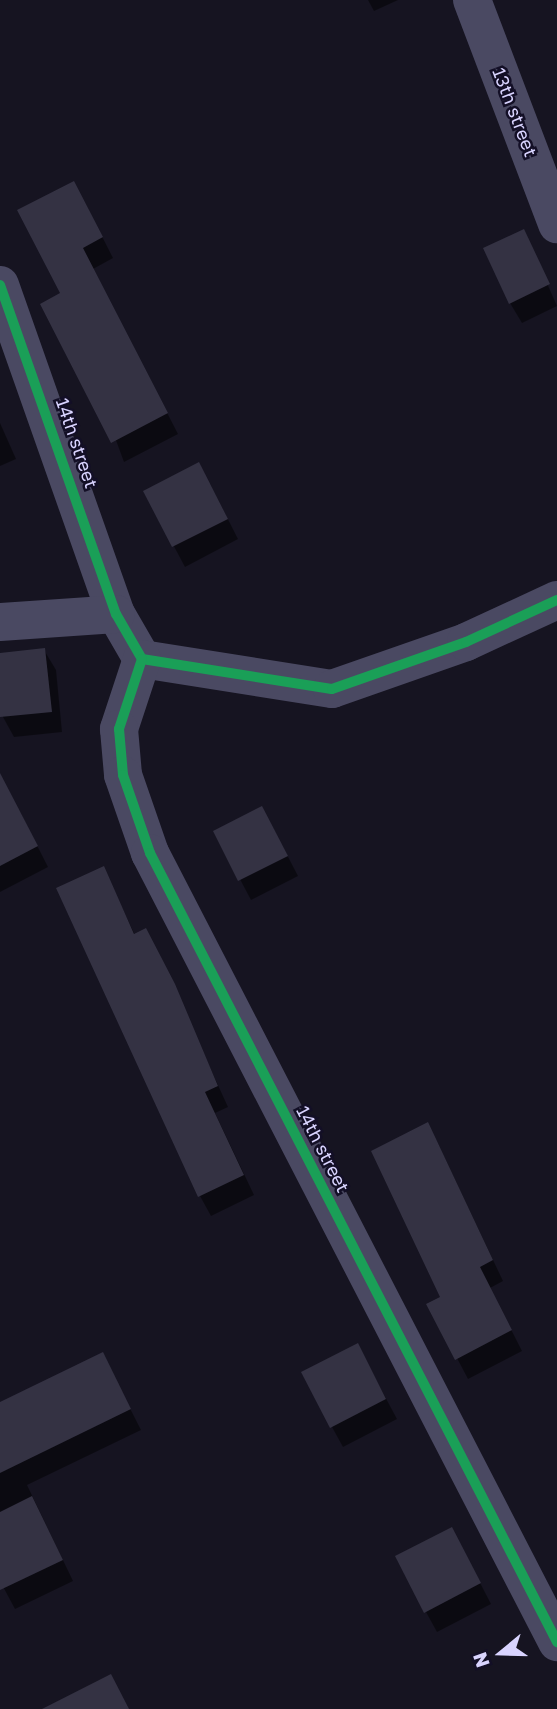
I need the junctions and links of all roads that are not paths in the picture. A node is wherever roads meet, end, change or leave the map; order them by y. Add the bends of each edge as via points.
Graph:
1 (472, 0) edge
2 (557, 224) edge
3 (0, 285) edge
4 (557, 600) edge
5 (116, 614) junction
6 (0, 622) edge
7 (142, 659) junction
8 (557, 1642) edge

1 - 2 street, 13th street
3 - 5 street, 14th street
4 - 7 street via 466,642 332,689
5 - 6 street
5 - 7 street, 14th street
7 - 8 street, 14th street via 119,729 123,775 150,852

